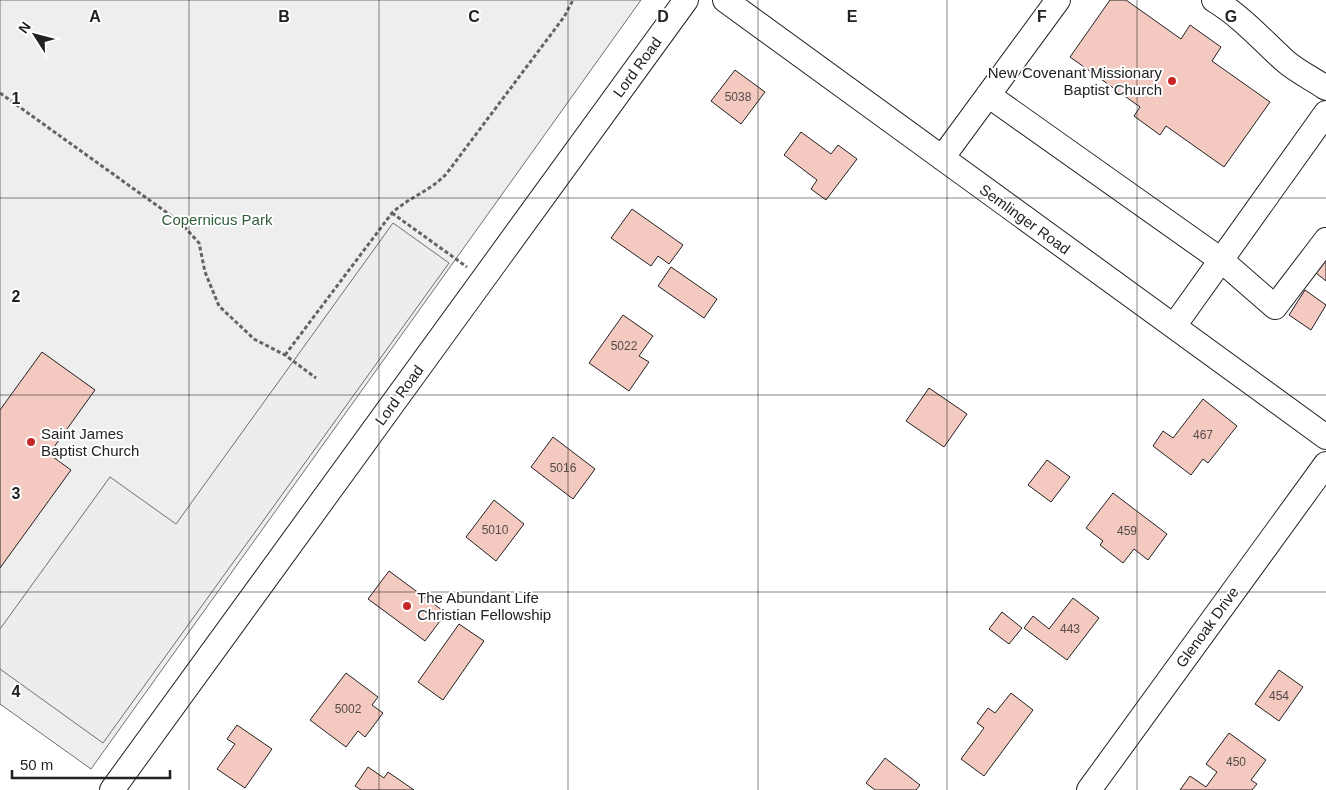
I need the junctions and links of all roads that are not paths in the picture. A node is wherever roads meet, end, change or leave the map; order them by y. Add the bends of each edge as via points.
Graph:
1 (686, 0) edge
2 (725, 0) edge
3 (1058, 0) edge
4 (1214, 0) edge
5 (1326, 88) edge
6 (988, 95) junction
7 (1326, 113) edge
8 (942, 158) junction
9 (1326, 240) edge
10 (1221, 260) junction
11 (1174, 326) junction
12 (1326, 437) edge
13 (1326, 464) edge
14 (112, 790) edge
15 (1089, 790) edge

1 - 14 street, Lord Road
2 - 8 street, Semlinger Road
3 - 6 street
4 - 5 street via 1248,24 1286,61
6 - 8 street
6 - 10 street
7 - 10 street
8 - 11 street, Semlinger Road
9 - 10 street via 1275,307
10 - 11 street
11 - 12 street, Semlinger Road
13 - 15 street, Glenoak Drive

